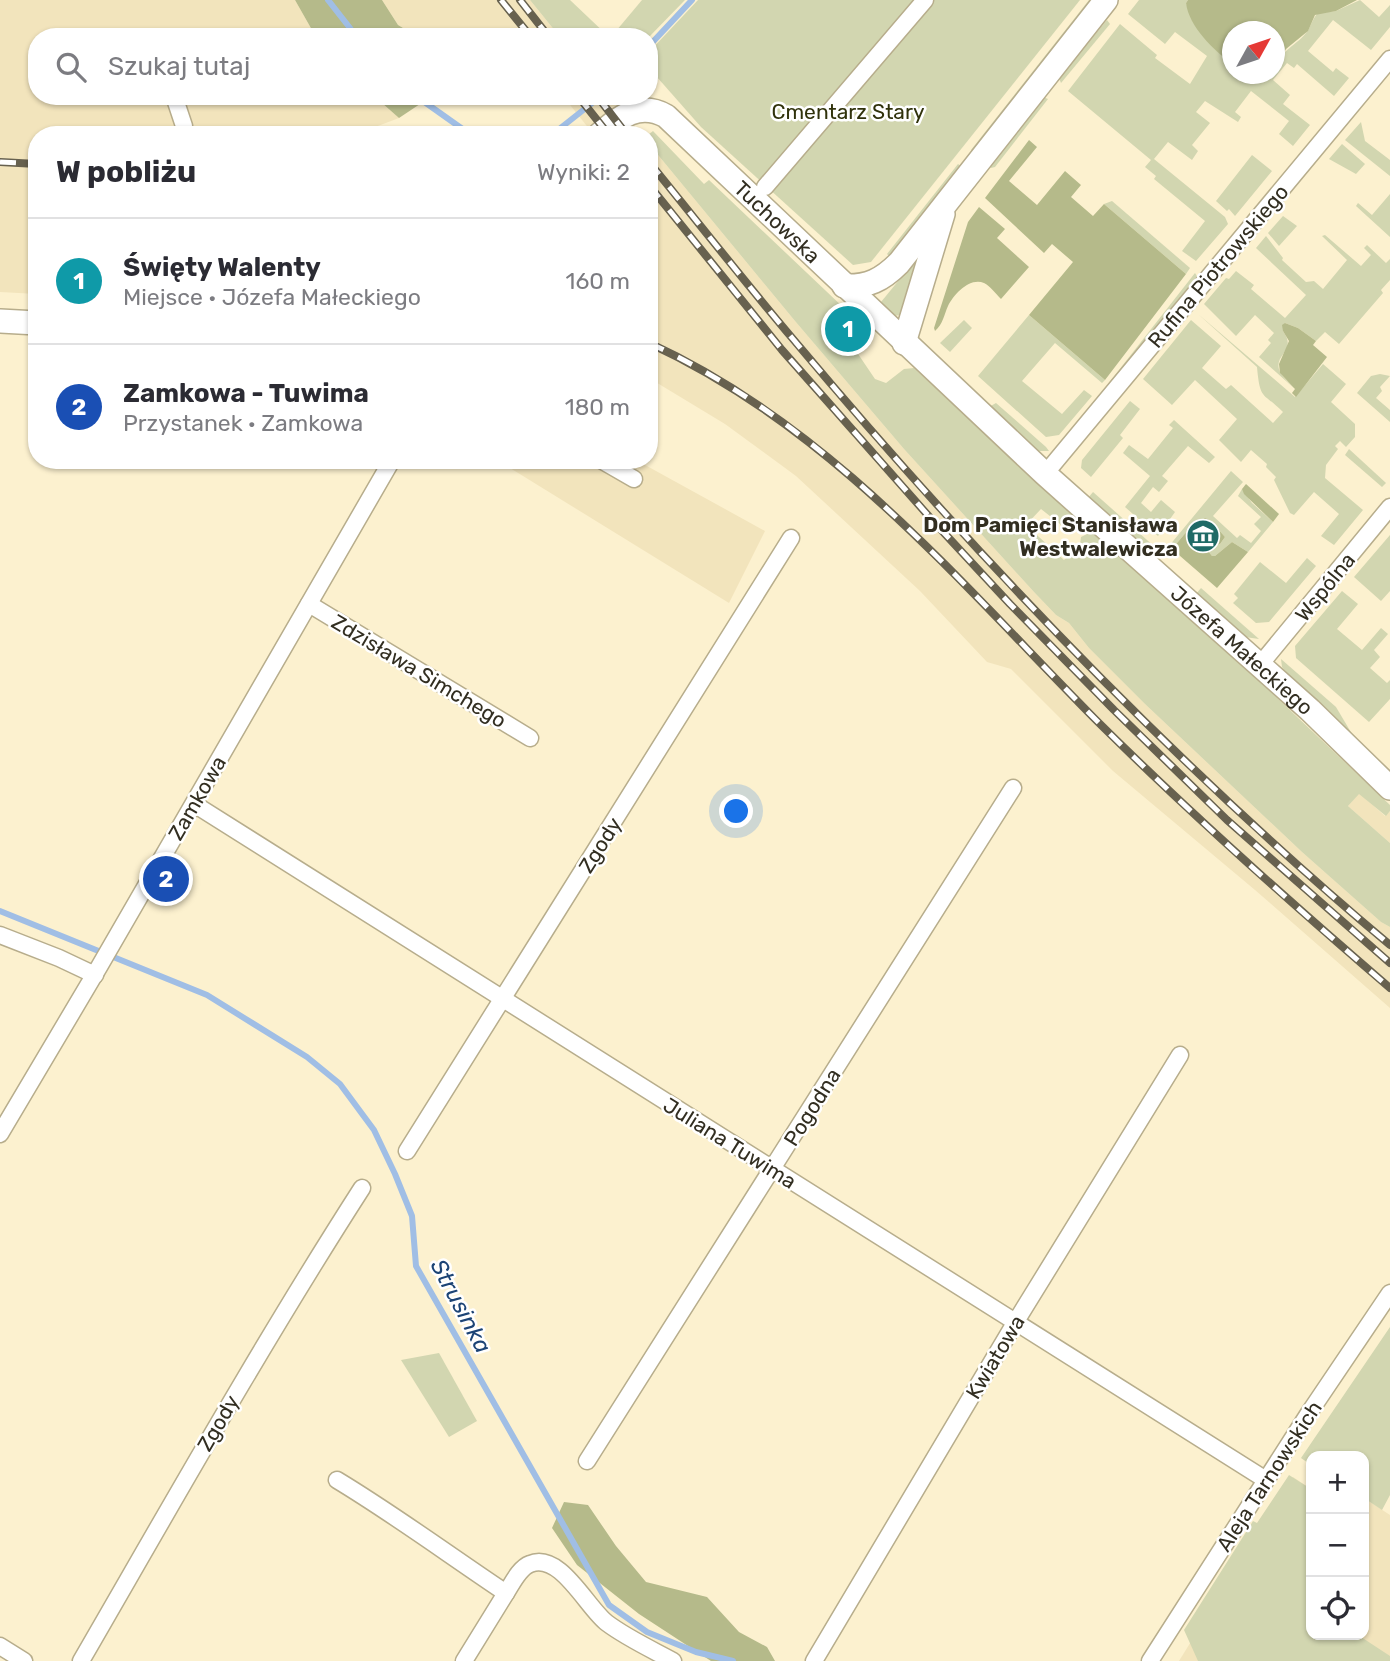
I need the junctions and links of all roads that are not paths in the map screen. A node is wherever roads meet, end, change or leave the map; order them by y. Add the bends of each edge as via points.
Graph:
1 (925, 0) edge
2 (1106, 0) edge
3 (1390, 59) edge
4 (177, 105) edge
5 (184, 126) edge
6 (610, 126) edge
7 (765, 187) dead end
8 (945, 204) junction
9 (844, 286) junction
10 (0, 321) edge
11 (28, 323) edge
12 (904, 343) junction
13 (387, 469) edge
14 (617, 469) edge
15 (1045, 474) junction
16 (634, 479) dead end
17 (1390, 507) edge
18 (791, 538) dead end
19 (309, 604) junction
20 (1259, 666) junction
21 (530, 738) dead end
22 (1013, 788) dead end
23 (1390, 788) edge
24 (194, 804) junction
25 (0, 935) edge
26 (97, 971) junction
27 (503, 1000) junction
28 (1180, 1055) dead end
29 (0, 1134) edge
30 (407, 1152) dead end
31 (772, 1169) junction
32 (362, 1188) dead end
33 (1390, 1293) edge
34 (1015, 1323) junction
35 (587, 1461) dead end
36 (337, 1480) dead end
37 (1266, 1480) junction
38 (506, 1593) junction
39 (0, 1646) edge
40 (24, 1661) edge
41 (81, 1661) edge
42 (464, 1661) edge
43 (673, 1661) edge
44 (814, 1661) edge
45 (1150, 1661) edge

1 - 7 street
2 - 8 street
3 - 15 street, Rufina Piotrowskiego
4 - 5 street
6 - 9 street, Tuchowska via 636,110 666,116
8 - 9 street via 889,273 860,287
8 - 12 street
9 - 12 street, Józefa Małeckiego
10 - 11 street
12 - 15 street, Józefa Małeckiego
13 - 19 street, Zamkowa
14 - 16 street
15 - 20 street, Józefa Małeckiego
17 - 20 street, Wspólna
18 - 27 street, Zgody
19 - 21 street, Zdzisława Simchego
19 - 24 street, Zamkowa
20 - 23 street, Józefa Małeckiego
22 - 31 street, Pogodna
24 - 26 street, Zamkowa
24 - 27 street, Juliana Tuwima
25 - 26 street
26 - 29 street, Zamkowa
27 - 30 street, Zgody
27 - 31 street, Juliana Tuwima
28 - 34 street, Kwiatowa
31 - 34 street, Juliana Tuwima
31 - 35 street, Pogodna
32 - 41 street, Zgody via 255,1359
33 - 37 street, Aleja Tarnowskich
34 - 37 street, Juliana Tuwima
34 - 44 street, Kwiatowa
36 - 38 street
37 - 45 street, Aleja Tarnowskich
38 - 42 street
38 - 43 street via 530,1563 548,1564 565,1575 607,1623
39 - 40 street

